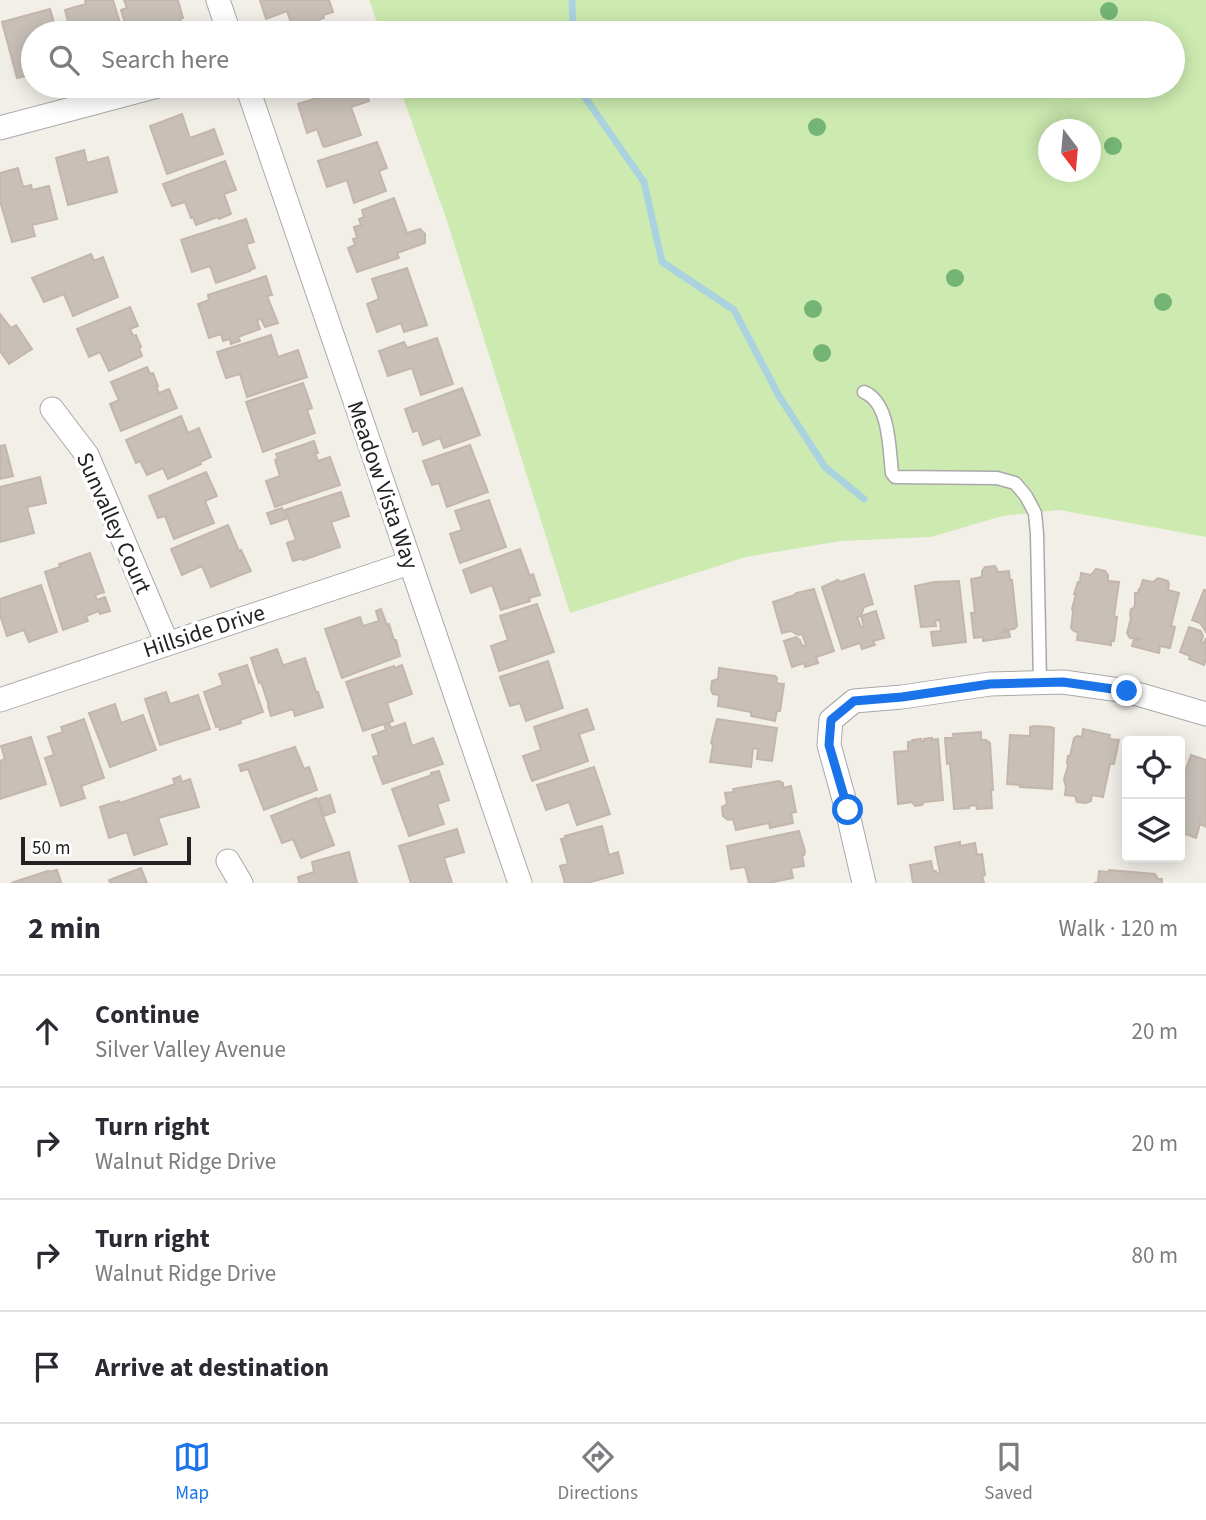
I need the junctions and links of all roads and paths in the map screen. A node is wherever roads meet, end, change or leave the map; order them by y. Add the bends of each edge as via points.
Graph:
1 (218, 0) edge
2 (225, 21) edge
3 (113, 98) edge
4 (251, 98) edge
5 (0, 128) edge
6 (864, 392) dead end
7 (51, 409) dead end
8 (409, 563) junction
9 (167, 643) junction
10 (1040, 682) junction
11 (0, 700) edge
12 (1206, 714) edge
13 (228, 861) dead end
14 (241, 883) edge
15 (520, 883) edge
16 (864, 883) edge

1 - 2 street
3 - 5 street
4 - 8 street, Meadow Vista Way
6 - 10 lane via 879,405 886,420 895,477 997,478 1015,483 1026,496 1035,513 1037,534
7 - 9 street, Sunvalley Court via 87,455
8 - 9 street, Hillside Drive
8 - 15 street, Meadow Vista Way
9 - 11 street, Hillside Drive
10 - 12 street via 1127,691
10 - 16 street via 854,701 831,720 829,745
13 - 14 street

